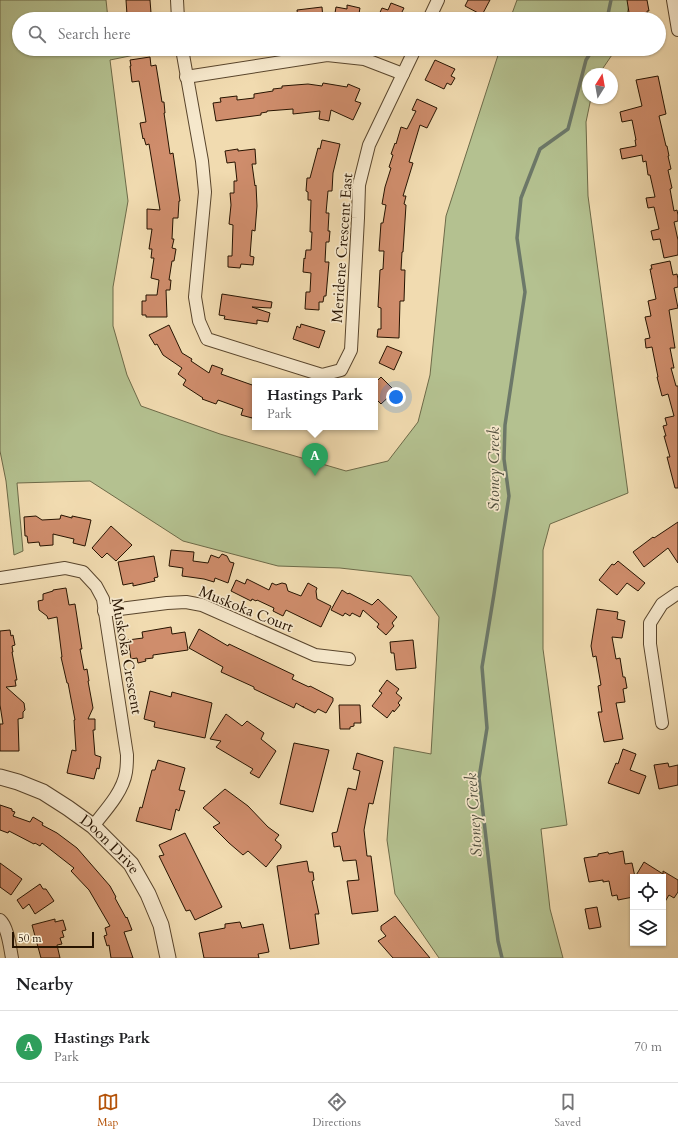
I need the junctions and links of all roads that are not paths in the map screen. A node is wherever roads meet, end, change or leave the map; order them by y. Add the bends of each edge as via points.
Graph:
1 (177, 0) edge
2 (438, 0) edge
3 (673, 0) edge
4 (178, 12) edge
5 (432, 12) edge
6 (678, 30) edge
7 (183, 56) edge
8 (321, 56) edge
9 (336, 56) edge
10 (412, 56) edge
11 (403, 74) junction
12 (186, 77) junction
13 (0, 578) edge
14 (678, 593) edge
15 (104, 611) junction
16 (349, 659) dead end
17 (662, 723) dead end
18 (0, 777) edge
19 (93, 826) junction
20 (0, 920) edge
21 (12, 958) edge
22 (168, 958) edge

1 - 4 street
2 - 5 street
3 - 6 street
7 - 12 street, Meridene Crescent East
8 - 12 street
9 - 11 street via 364,59
10 - 11 street, Meridene Crescent East
11 - 12 street, Meridene Crescent East via 369,145 359,185 351,350 341,370 322,375 207,338 199,320 195,297 205,192 202,161
13 - 15 street, Muskoka Crescent via 65,568 83,572 96,586 103,599
14 - 17 street via 662,604 650,623 650,644
15 - 16 street, Muskoka Court via 167,603 197,604 315,655
15 - 19 street, Muskoka Crescent via 127,761 126,773 119,790
18 - 19 street, Doon Drive via 44,792
19 - 22 street, Doon Drive via 131,864 145,888 161,925
20 - 21 street via 8,936

